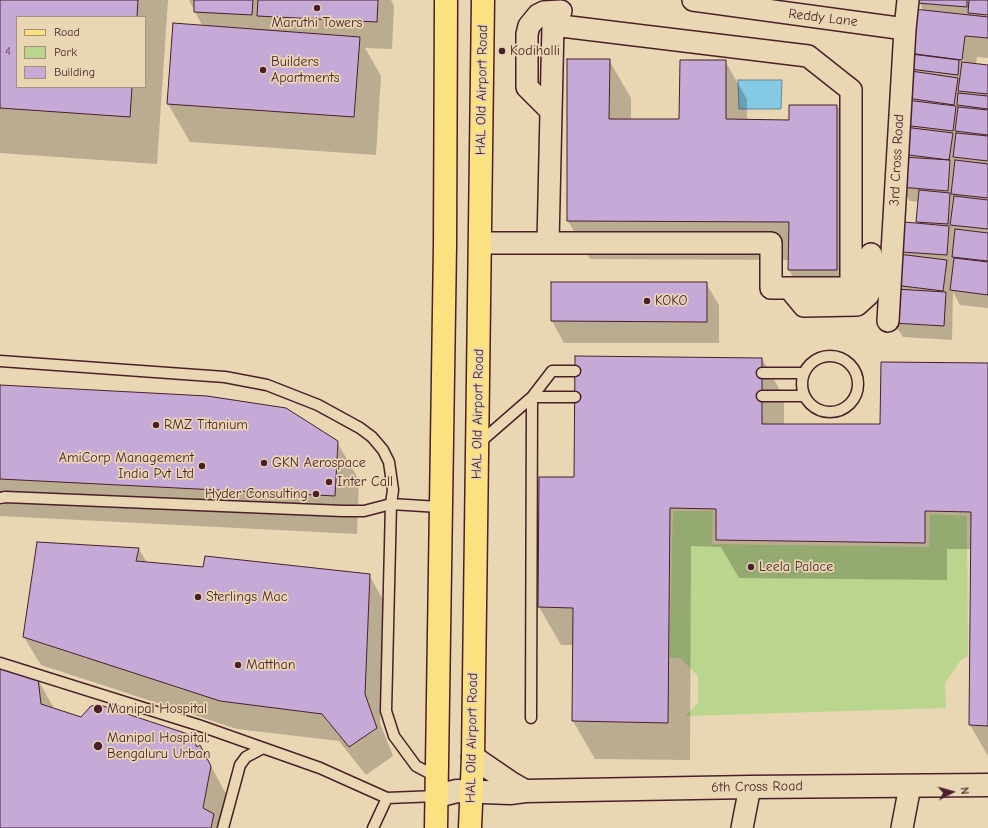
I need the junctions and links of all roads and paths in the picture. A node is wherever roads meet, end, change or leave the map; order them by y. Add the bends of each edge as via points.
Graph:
1 (446, 0) edge
2 (483, 0) edge
3 (693, 0) edge
4 (908, 0) edge
5 (767, 6) edge
6 (561, 11) dead end
7 (905, 29) junction
8 (551, 111) junction
9 (481, 243) junction
10 (548, 243) junction
11 (872, 254) dead end
12 (789, 288) junction
13 (888, 320) dead end
14 (0, 361) edge
15 (575, 371) dead end
16 (762, 373) dead end
17 (803, 373) junction
18 (762, 396) dead end
19 (804, 396) junction
20 (575, 397) dead end
21 (532, 398) junction
22 (478, 444) junction
23 (0, 498) edge
24 (391, 504) junction
25 (439, 507) junction
26 (0, 663) edge
27 (531, 718) dead end
28 (263, 748) junction
29 (473, 757) junction
30 (910, 786) junction
31 (988, 786) edge
32 (437, 787) junction
33 (750, 787) junction
34 (472, 791) junction
35 (526, 791) junction
36 (387, 798) junction
37 (222, 828) edge
38 (373, 828) edge
39 (436, 828) edge
40 (470, 828) edge
41 (742, 828) edge
42 (902, 828) edge

1 - 25 main road via 445,246
2 - 9 main road, HAL Old Airport Road
3 - 5 street, Reddy Lane
4 - 7 street, 3rd Cross Road
5 - 7 street, Reddy Lane
6 - 8 street via 538,15 529,26 527,34 527,87
7 - 13 street, 3rd Cross Road
8 - 10 street
8 - 12 street via 553,25 808,56 851,90 851,288
9 - 10 street
9 - 22 main road, HAL Old Airport Road
10 - 12 street via 771,244 771,288
11 - 12 street via 871,288 868,295 857,304 804,306
14 - 24 lane via 225,377 267,385 318,405 360,428 372,438 389,462 393,490
15 - 21 lane via 552,371
16 - 17 lane
17 - 19 lane
17 - 19 lane via 820,357 837,357 852,366 857,376 858,388 853,399 845,407 834,412 822,411 812,406
18 - 19 lane
20 - 21 lane
21 - 22 lane
21 - 27 lane
22 - 29 main road, HAL Old Airport Road
23 - 24 lane via 343,511 364,511
24 - 25 lane
24 - 32 lane via 386,711 394,736 416,766
25 - 32 main road
26 - 28 lane
28 - 36 lane via 320,768
28 - 37 lane via 246,757 240,764
29 - 34 main road, HAL Old Airport Road
29 - 35 street
30 - 31 street, 6th Cross Road
30 - 33 street, 6th Cross Road
30 - 42 street
32 - 34 street, 6th Cross Road
32 - 36 lane
32 - 39 main road
33 - 35 street, 6th Cross Road
33 - 41 street
34 - 35 street, 6th Cross Road
34 - 40 main road, HAL Old Airport Road
36 - 38 lane

